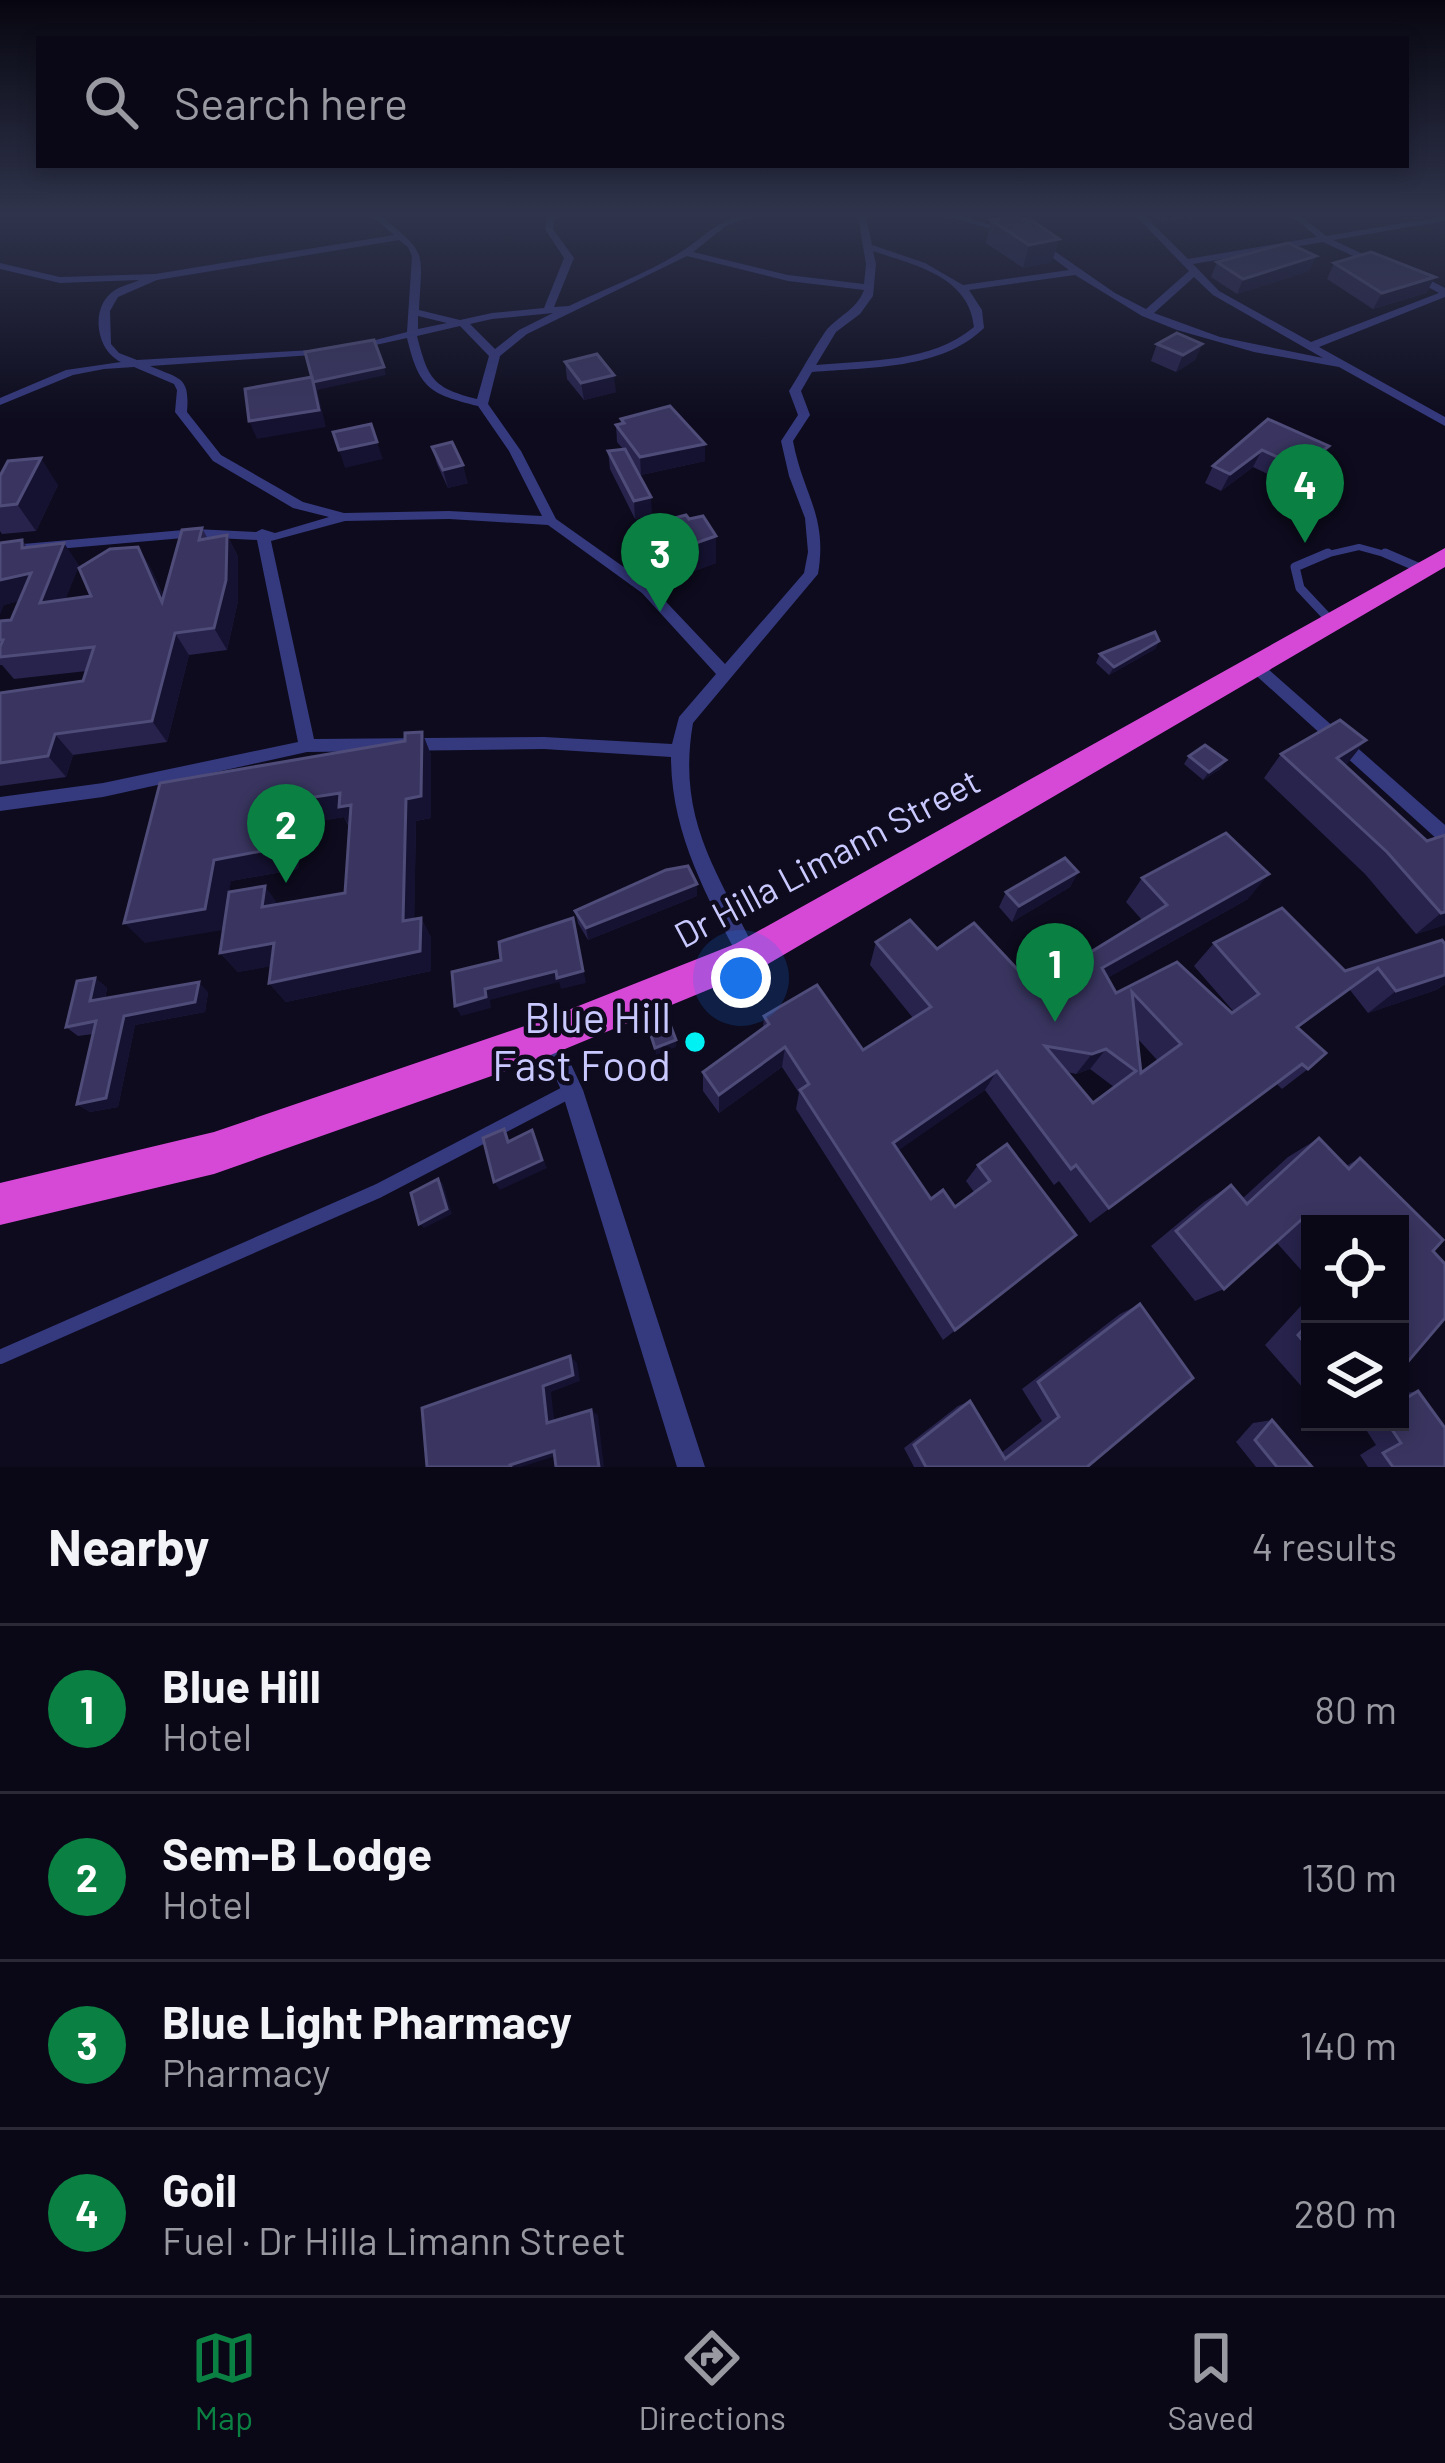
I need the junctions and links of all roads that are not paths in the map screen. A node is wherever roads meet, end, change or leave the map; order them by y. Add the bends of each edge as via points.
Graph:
1 (138, 284) edge
2 (414, 284) edge
3 (558, 284) edge
4 (620, 284) edge
5 (868, 284) edge
6 (954, 284) edge
7 (986, 284) edge
8 (1097, 284) edge
9 (1173, 284) edge
10 (1206, 284) edge
11 (961, 288) junction
12 (1444, 294) edge
13 (569, 309) junction
14 (548, 310) junction
15 (412, 311) junction
16 (1146, 314) junction
17 (464, 324) junction
18 (412, 336) junction
19 (1311, 346) junction
20 (495, 355) junction
21 (1343, 364) junction
22 (142, 365) junction
23 (809, 369) junction
24 (0, 402) edge
25 (482, 404) junction
26 (1445, 422) edge
27 (344, 517) junction
28 (551, 521) junction
29 (262, 533) junction
30 (0, 550) edge
31 (1434, 562) edge
32 (1330, 620) junction
33 (1255, 665) junction
34 (723, 671) junction
35 (307, 746) junction
36 (676, 751) junction
37 (0, 804) edge
38 (1445, 836) edge
39 (748, 956) junction
40 (548, 1037) junction
41 (572, 1090) junction
42 (0, 1204) edge
43 (0, 1357) edge
44 (691, 1467) edge

1 - 22 street via 114,295 105,311 106,344
2 - 15 street
3 - 14 street
4 - 13 street
5 - 23 street
6 - 11 street
7 - 11 street
8 - 16 street
9 - 16 street
10 - 19 street
11 - 23 street via 980,316 970,338 927,355
12 - 19 street
13 - 14 street
13 - 20 street
14 - 17 street
15 - 17 street
15 - 18 street
16 - 21 street via 1243,350
17 - 18 street
17 - 20 street
18 - 22 street via 314,353
18 - 25 street via 430,383
19 - 21 street
20 - 25 street
21 - 26 street
22 - 24 street via 70,372
22 - 27 street via 178,382 181,412 217,458 298,505
23 - 34 street via 795,391 804,415 787,441 815,517 811,574
25 - 28 street
27 - 28 street
27 - 29 street via 275,537
28 - 34 street via 647,590
29 - 30 street
29 - 35 street
31 - 32 highway, Dr Hilla Limann Street
31 - 32 lane via 1366,544 1342,545 1295,567 1300,588
32 - 33 highway, Dr Hilla Limann Street
33 - 38 street
33 - 39 highway, Dr Hilla Limann Street
34 - 36 street via 685,721
35 - 36 street via 544,743
35 - 37 street
36 - 39 street via 692,847
39 - 40 highway, Dr Hilla Limann Street
40 - 41 street
40 - 42 highway, Dr Hilla Limann Street via 214,1153
41 - 43 lane via 378,1191
41 - 44 street

